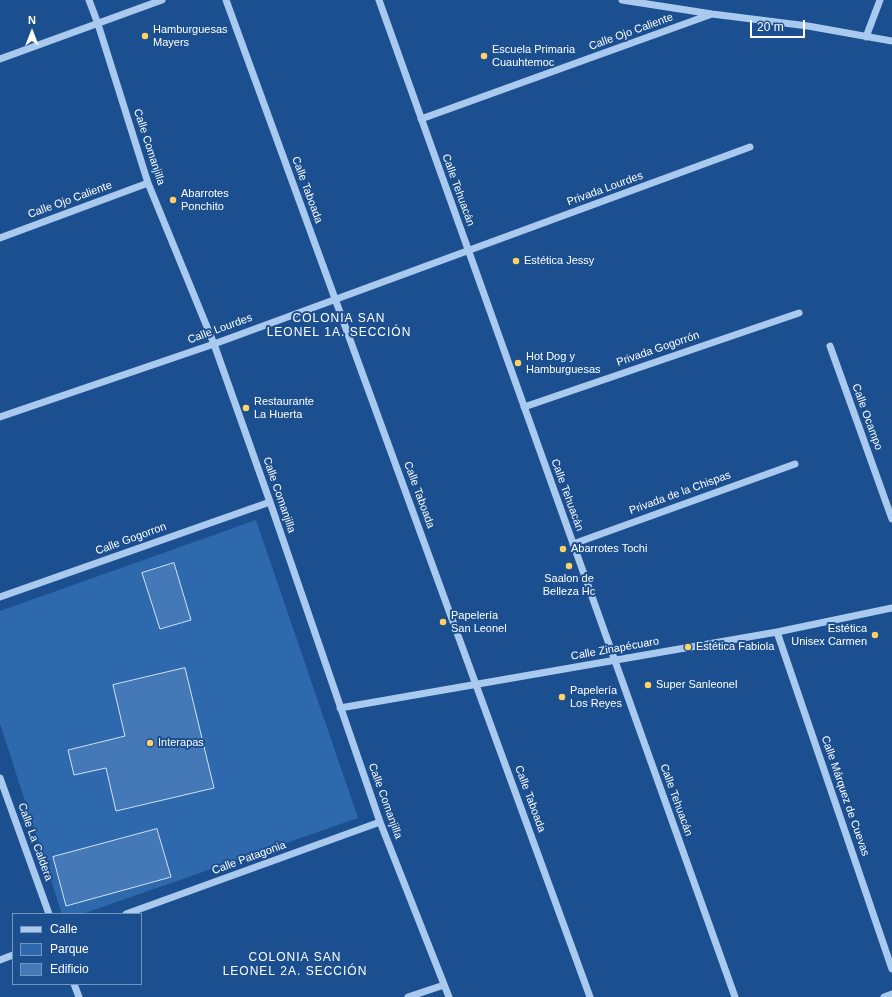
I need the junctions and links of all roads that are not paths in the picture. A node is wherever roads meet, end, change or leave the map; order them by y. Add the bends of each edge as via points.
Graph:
1 (89, 0) edge
2 (162, 0) edge
3 (226, 0) edge
4 (379, 0) edge
5 (622, 0) edge
6 (880, 0) edge
7 (712, 14) junction
8 (98, 24) junction
9 (866, 37) junction
10 (892, 41) edge
11 (0, 59) edge
12 (421, 119) junction
13 (750, 147) dead end
14 (148, 183) junction
15 (0, 238) edge
16 (468, 251) junction
17 (336, 300) junction
18 (799, 313) dead end
19 (214, 344) junction
20 (830, 346) dead end
21 (524, 407) junction
22 (0, 417) edge
23 (795, 464) dead end
24 (270, 502) junction
25 (892, 519) edge
26 (573, 544) junction
27 (0, 597) edge
28 (892, 608) edge
29 (777, 632) junction
30 (615, 660) junction
31 (476, 684) junction
32 (340, 708) junction
33 (0, 779) edge
34 (380, 822) junction
35 (49, 913) edge
36 (129, 913) edge
37 (12, 955) edge
38 (0, 960) edge
39 (892, 969) edge
40 (74, 985) edge
41 (444, 985) junction
42 (892, 994) edge
43 (79, 997) edge
44 (408, 997) edge
45 (448, 997) edge
46 (590, 997) edge
47 (735, 997) edge
48 (884, 997) edge

1 - 8 street, Calle Comanjilla
2 - 8 street
3 - 17 street, Calle Taboada
4 - 12 street, Calle Tehuacán
5 - 7 street
6 - 9 street
7 - 9 street via 808,26
7 - 12 street, Calle Ojo Caliente
8 - 11 street
8 - 14 street, Calle Comanjilla
9 - 10 street
12 - 16 street, Calle Tehuacán
13 - 16 street, Privada Lourdes
14 - 15 street, Calle Ojo Caliente
14 - 19 street, Calle Comanjilla
16 - 17 street, Calle Lourdes
16 - 21 street, Calle Tehuacán
17 - 19 street, Calle Lourdes
17 - 31 street, Calle Taboada
18 - 21 street, Privada Gogorrón
19 - 22 street, Calle Lourdes
19 - 24 street, Calle Comanjilla
20 - 25 street, Calle Ocampo
21 - 26 street, Calle Tehuacán
23 - 26 street, Privada de la Chispas
24 - 27 street, Calle Gogorron
24 - 32 street, Calle Comanjilla
26 - 30 street, Calle Tehuacán
28 - 29 street, Calle Zinapécuaro
29 - 30 street, Calle Zinapécuaro
29 - 39 street, Calle Márquez de Cuevas
30 - 31 street, Calle Zinapécuaro
30 - 47 street, Calle Tehuacán
31 - 32 street, Calle Zinapécuaro
31 - 46 street, Calle Taboada
32 - 34 street, Calle Comanjilla
33 - 35 street, Calle La Caldera
34 - 36 street, Calle Patagonia
34 - 41 street, Calle Comanjilla
37 - 38 street
40 - 43 street
41 - 44 street
41 - 45 street, Calle Comanjilla
42 - 48 street

